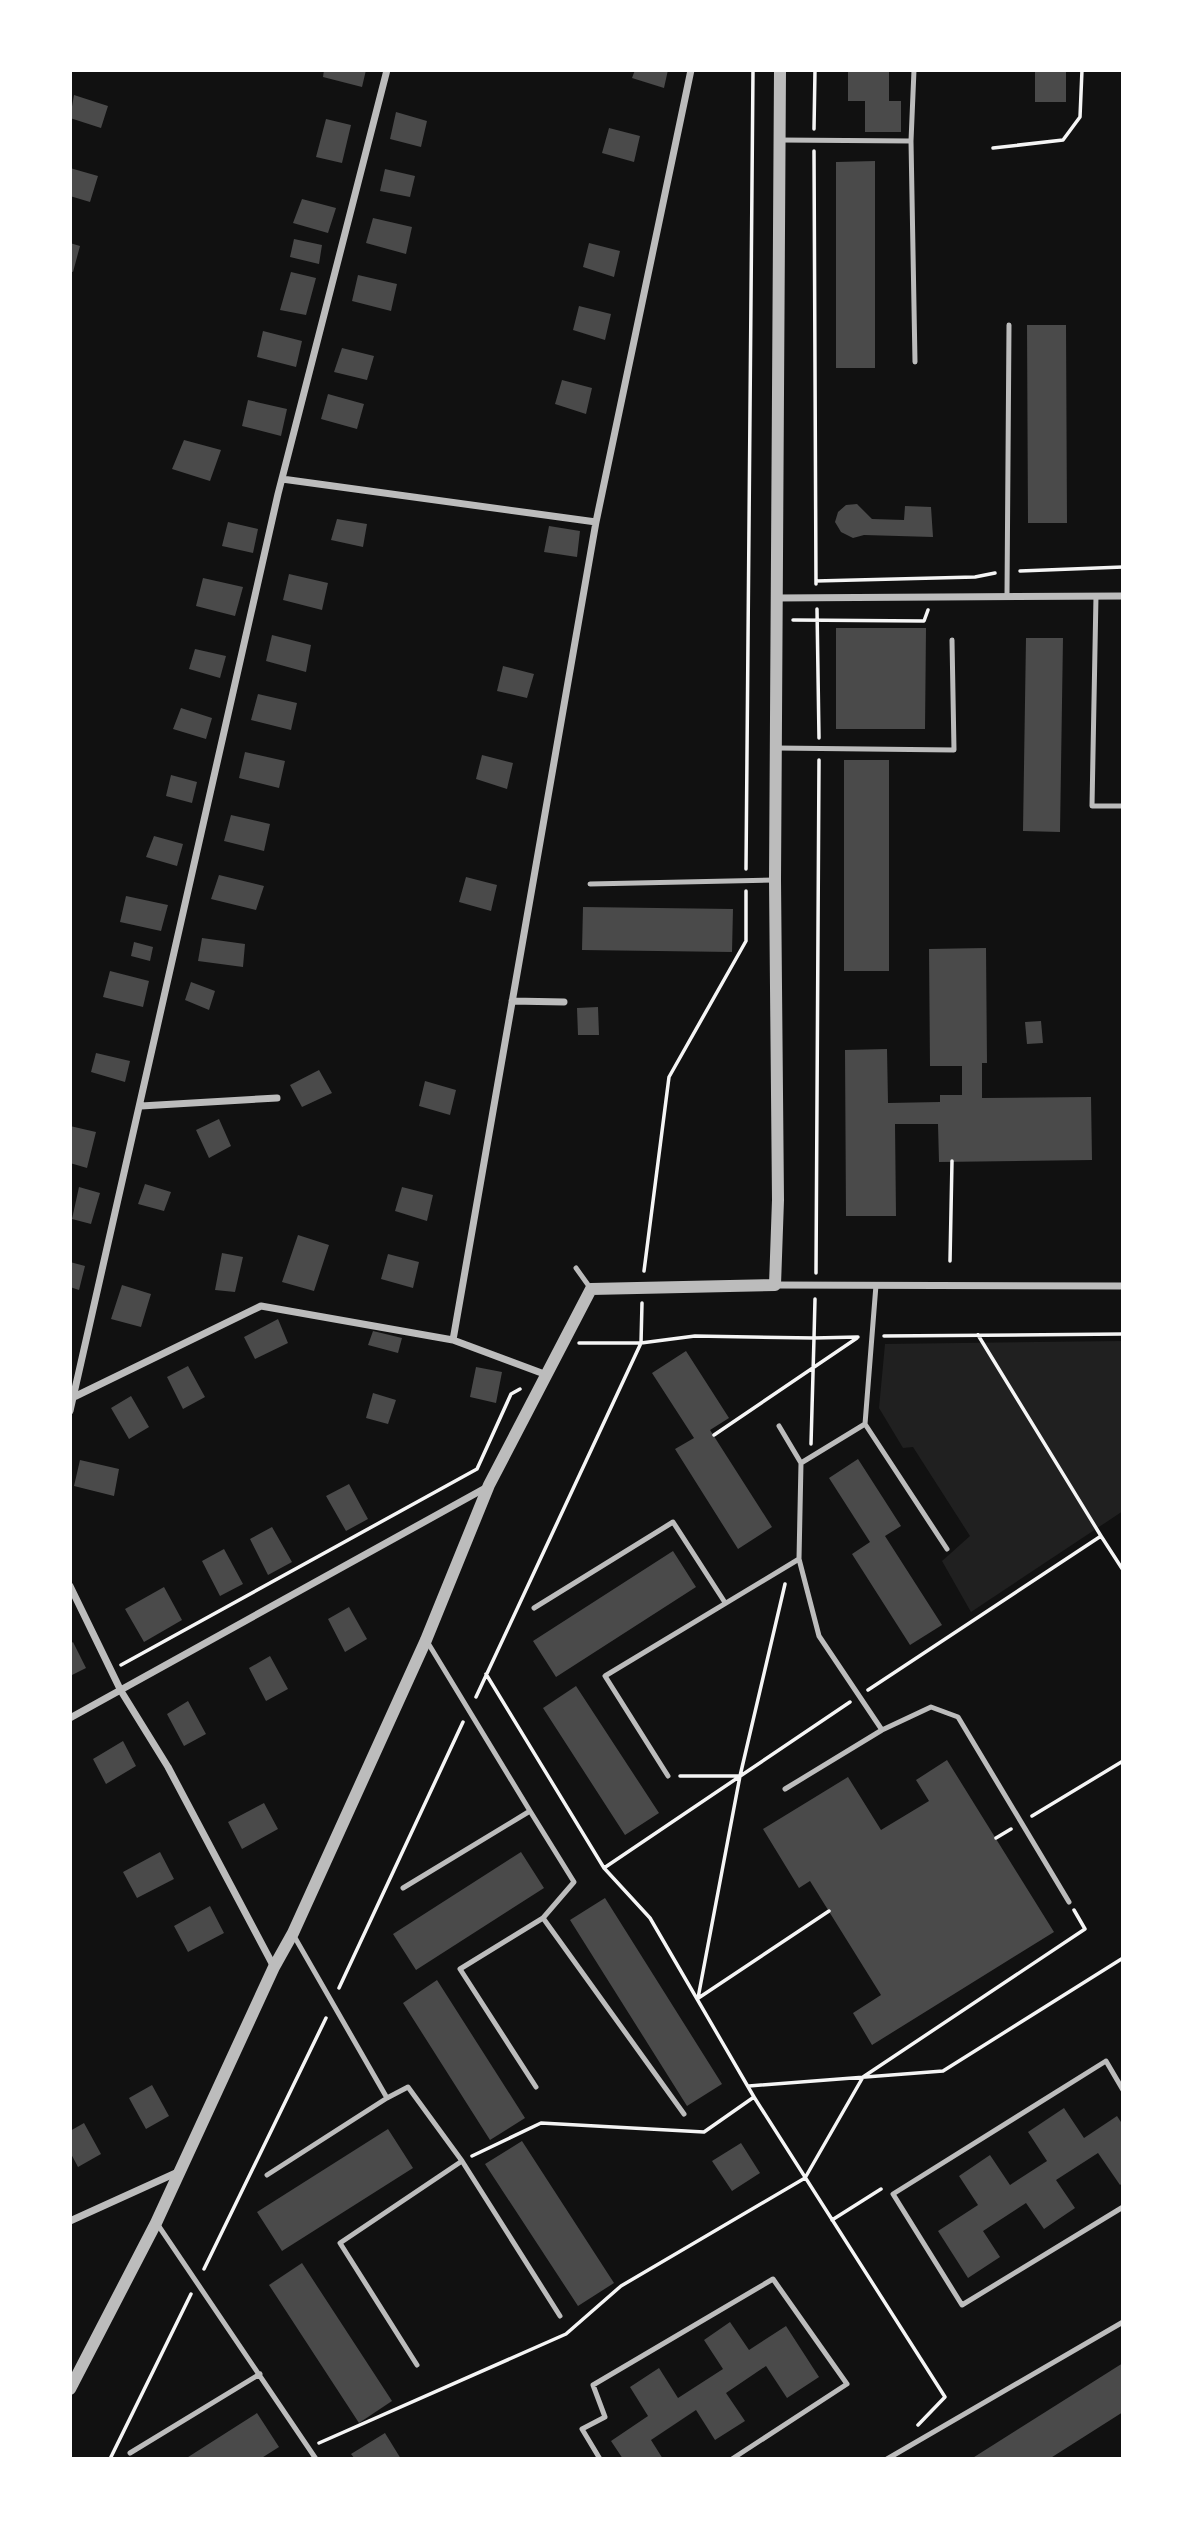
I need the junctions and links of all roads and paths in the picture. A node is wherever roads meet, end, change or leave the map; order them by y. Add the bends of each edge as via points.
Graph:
1 (387, 70) edge
2 (691, 70) edge
3 (753, 70) edge
4 (780, 70) edge
5 (815, 70) edge
6 (914, 70) edge
7 (1082, 70) edge
8 (780, 140) junction
9 (814, 140) junction
10 (911, 141) junction
11 (993, 148) dead end
12 (1009, 325) dead end
13 (915, 362) dead end
14 (282, 479) junction
15 (596, 522) junction
16 (1123, 567) edge
17 (1007, 571) junction
18 (816, 581) junction
19 (1007, 595) junction
20 (1096, 596) junction
21 (1123, 596) edge
22 (816, 597) junction
23 (776, 598) junction
24 (929, 607) dead end
25 (817, 622) junction
26 (952, 640) dead end
27 (777, 748) junction
28 (820, 750) junction
29 (1123, 806) edge
30 (746, 880) junction
31 (775, 880) junction
32 (590, 884) dead end
33 (512, 1001) junction
34 (564, 1002) dead end
35 (277, 1098) dead end
36 (141, 1106) junction
37 (952, 1161) dead end
38 (950, 1261) dead end
39 (576, 1268) dead end
40 (775, 1285) junction
41 (876, 1285) junction
42 (816, 1286) junction
43 (1123, 1286) edge
44 (642, 1288) junction
45 (591, 1289) junction
46 (1123, 1334) edge
47 (978, 1335) junction
48 (873, 1336) junction
49 (859, 1337) junction
50 (814, 1338) junction
51 (453, 1340) junction
52 (563, 1343) junction
53 (640, 1343) junction
54 (542, 1373) junction
55 (76, 1396) junction
56 (70, 1411) edge
57 (865, 1424) junction
58 (779, 1426) dead end
59 (714, 1435) dead end
60 (801, 1463) junction
61 (489, 1485) junction
62 (1101, 1536) dead end
63 (947, 1549) dead end
64 (799, 1559) junction
65 (70, 1586) edge
66 (724, 1601) junction
67 (534, 1608) dead end
68 (426, 1640) junction
69 (111, 1671) junction
70 (486, 1674) junction
71 (121, 1691) junction
72 (469, 1711) junction
73 (70, 1718) edge
74 (882, 1730) junction
75 (1123, 1761) edge
76 (668, 1776) dead end
77 (740, 1776) dead end
78 (785, 1789) dead end
79 (530, 1811) junction
80 (1021, 1823) junction
81 (996, 1838) dead end
82 (403, 1888) dead end
83 (1069, 1902) joint
84 (830, 1911) dead end
85 (543, 1918) junction
86 (293, 1933) junction
87 (1123, 1958) edge
88 (274, 1967) junction
89 (697, 1999) junction
90 (333, 2003) junction
91 (863, 2077) junction
92 (748, 2086) junction
93 (536, 2087) dead end
94 (1123, 2090) edge
95 (754, 2097) junction
96 (387, 2098) junction
97 (684, 2114) dead end
98 (462, 2161) junction
99 (181, 2170) junction
100 (267, 2175) dead end
101 (805, 2178) junction
102 (1123, 2207) edge
103 (70, 2221) edge
104 (156, 2222) junction
105 (197, 2282) junction
106 (560, 2316) dead end
107 (1123, 2322) edge
108 (417, 2365) dead end
109 (260, 2374) junction
110 (70, 2389) edge
111 (912, 2432) dead end
112 (130, 2453) dead end
113 (110, 2459) edge
114 (316, 2459) edge
115 (600, 2459) edge
116 (732, 2459) edge
117 (887, 2459) edge

1 - 14 street
2 - 15 street
3 - 30 path
4 - 8 street
5 - 9 path
6 - 10 lane
7 - 11 path via 1080,117 1063,140
8 - 9 lane
8 - 23 street
9 - 10 lane
9 - 18 path
10 - 13 lane
12 - 17 lane
14 - 15 street
14 - 36 street
15 - 33 street
16 - 17 path
17 - 18 path via 975,577
17 - 19 lane
18 - 22 path
19 - 20 street
19 - 22 street
20 - 21 street
20 - 29 lane via 1091,806
22 - 23 street
22 - 25 path
23 - 27 street
24 - 25 path via 924,621
25 - 28 path
26 - 28 lane via 954,750
27 - 28 lane
27 - 31 street
28 - 42 path
30 - 31 lane
30 - 32 lane
30 - 44 path via 746,940 669,1077
31 - 40 street
33 - 34 street
33 - 51 street
35 - 36 street
36 - 55 street
37 - 38 path
39 - 45 lane
40 - 42 street
40 - 44 street
41 - 42 street
41 - 43 street
41 - 48 lane
42 - 50 path
44 - 45 street
44 - 53 path
45 - 52 street
46 - 47 path
47 - 48 path
47 - 62 path
48 - 49 path
48 - 57 lane
49 - 50 path
49 - 59 path
50 - 53 path via 695,1336
51 - 54 street
51 - 55 street via 261,1306
52 - 53 path
52 - 54 street
53 - 70 path
54 - 61 street
54 - 69 path via 511,1394 477,1469
55 - 56 street
57 - 60 lane
57 - 63 lane
58 - 60 lane
60 - 64 lane
61 - 68 street
61 - 71 street
64 - 66 lane
64 - 74 lane via 819,1636
65 - 69 street
66 - 67 lane via 674,1522
66 - 76 lane via 605,1676
68 - 72 lane
68 - 86 street
69 - 71 street
70 - 72 path
70 - 89 path via 604,1868 650,1918
71 - 73 street
71 - 88 street via 169,1767
72 - 79 lane
72 - 90 path
74 - 78 lane
74 - 80 lane via 931,1707 958,1717
75 - 80 path
77 - 89 path
79 - 82 lane
79 - 85 lane via 574,1882
80 - 81 path
80 - 83 lane
83 - 91 path via 1085,1929
84 - 89 path
85 - 93 lane via 460,1969
85 - 97 lane
86 - 88 street
86 - 90 lane
87 - 91 path via 943,2071
88 - 99 street
89 - 92 path
90 - 96 lane
90 - 105 path
91 - 92 path
91 - 101 path
92 - 95 path
94 - 102 lane via 1105,2061 893,2194 962,2305
95 - 98 path via 704,2132 541,2123
95 - 101 path
96 - 98 lane via 408,2087
96 - 100 lane
98 - 106 lane
98 - 108 lane via 340,2243
99 - 103 street
99 - 104 street
101 - 111 path via 944,2397
104 - 105 lane
104 - 110 street
105 - 109 lane
105 - 113 path
107 - 117 lane
109 - 112 lane
109 - 114 lane
115 - 116 lane via 582,2429 605,2417 593,2385 774,2278 847,2384

